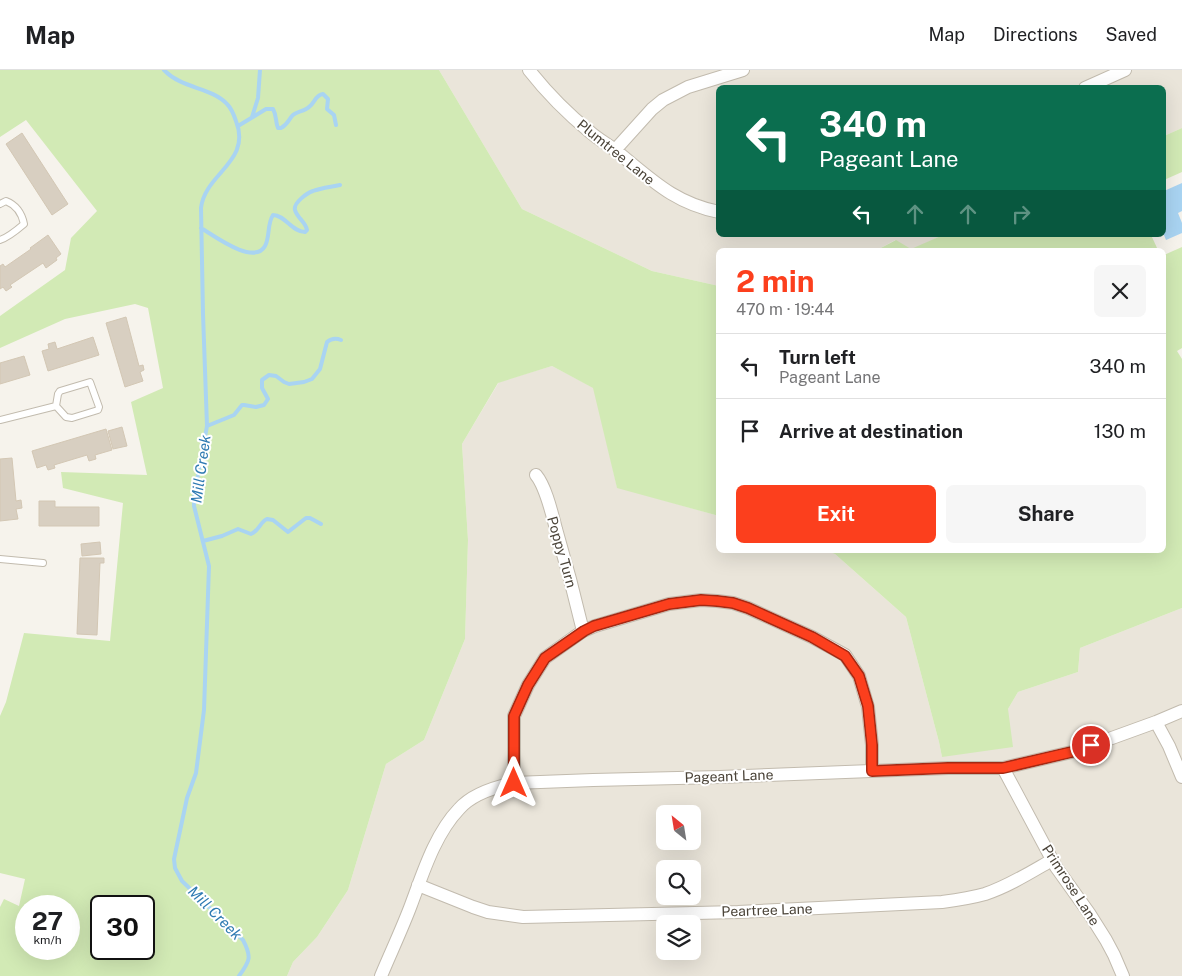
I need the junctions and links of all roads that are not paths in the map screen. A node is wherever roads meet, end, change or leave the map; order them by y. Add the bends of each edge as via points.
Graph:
1 (529, 70) edge
2 (744, 70) edge
3 (1125, 70) edge
4 (1092, 85) edge
5 (615, 150) junction
6 (0, 204) edge
7 (716, 211) edge
8 (0, 240) edge
9 (56, 406) junction
10 (0, 420) edge
11 (536, 475) dead end
12 (0, 559) edge
13 (44, 563) dead end
14 (584, 631) junction
15 (1182, 711) edge
16 (1156, 722) junction
17 (1003, 768) junction
18 (872, 771) junction
19 (1182, 777) edge
20 (514, 783) junction
21 (1052, 860) junction
22 (418, 885) junction
23 (381, 976) edge
24 (1123, 976) edge

1 - 5 street, Plumtree Lane via 544,90 574,118
2 - 5 street via 688,87 663,100
3 - 4 street
5 - 7 street, Plumtree Lane via 656,184 687,202
6 - 8 lane via 6,201 12,204 24,224
9 - 9 lane via 66,417 72,418 99,407 90,382 60,391
9 - 10 lane
11 - 14 street, Poppy Turn via 554,518
12 - 13 lane
14 - 18 street via 661,606 701,600 733,603 812,637 845,656 859,676 868,706
14 - 20 street via 545,658 524,693 514,716
15 - 16 street, Pageant Lane
16 - 17 street, Pageant Lane via 1076,751
16 - 19 street
17 - 18 street, Pageant Lane
17 - 21 street, Primrose Lane
18 - 20 street, Pageant Lane
20 - 22 street, Pageant Lane via 486,791 459,808 440,835
21 - 22 street, Peartree Lane via 986,894 958,900 738,912 523,917 473,908
21 - 24 street, Primrose Lane via 1106,940
22 - 23 street, Pageant Lane

